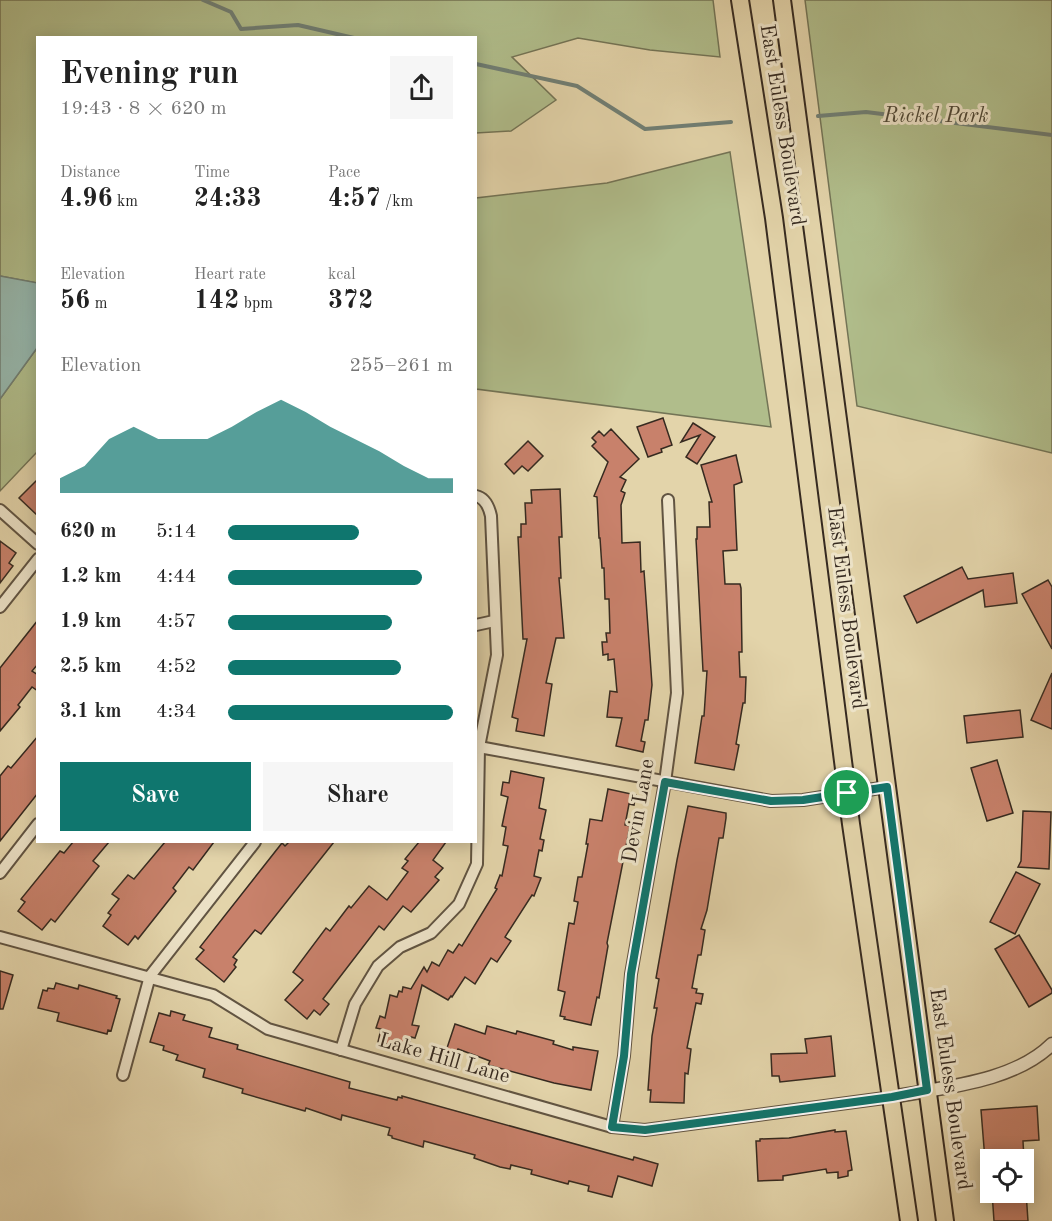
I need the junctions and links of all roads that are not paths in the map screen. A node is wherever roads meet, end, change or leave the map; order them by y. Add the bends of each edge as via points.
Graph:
1 (740, 0) edge
2 (782, 0) edge
3 (477, 496) edge
4 (668, 500) dead end
5 (0, 510) edge
6 (36, 542) edge
7 (36, 561) edge
8 (0, 607) edge
9 (494, 621) junction
10 (477, 625) edge
11 (479, 747) junction
12 (665, 782) junction
13 (887, 787) junction
14 (847, 793) junction
15 (36, 827) edge
16 (254, 843) edge
17 (0, 873) edge
18 (0, 937) edge
19 (150, 976) junction
20 (1052, 1044) edge
21 (341, 1050) junction
22 (123, 1075) dead end
23 (927, 1090) junction
24 (892, 1097) junction
25 (612, 1127) junction
26 (909, 1221) edge
27 (945, 1221) edge

1 - 14 main road, East Euless Boulevard via 774,218
2 - 13 main road, East Euless Boulevard
3 - 9 street via 488,505 491,516
4 - 12 street, Devin Lane via 677,693
5 - 6 street
7 - 8 street
9 - 10 street
9 - 11 street via 496,656
11 - 12 street
11 - 21 street via 477,864 459,904 430,933 399,947 378,966 355,1004
12 - 14 street via 771,801
12 - 25 street, Devin Lane via 631,974 624,1056
13 - 14 street
13 - 23 main road, East Euless Boulevard
14 - 24 main road, East Euless Boulevard
15 - 17 street
16 - 19 street
18 - 19 street, Lake Hill Lane
19 - 21 street, Lake Hill Lane via 213,995 268,1029
19 - 22 street
20 - 23 street via 1022,1066 1003,1074
21 - 25 street, Lake Hill Lane
23 - 24 street
23 - 27 main road, East Euless Boulevard
24 - 25 street, Lake Hill Lane via 645,1130
24 - 26 main road, East Euless Boulevard

